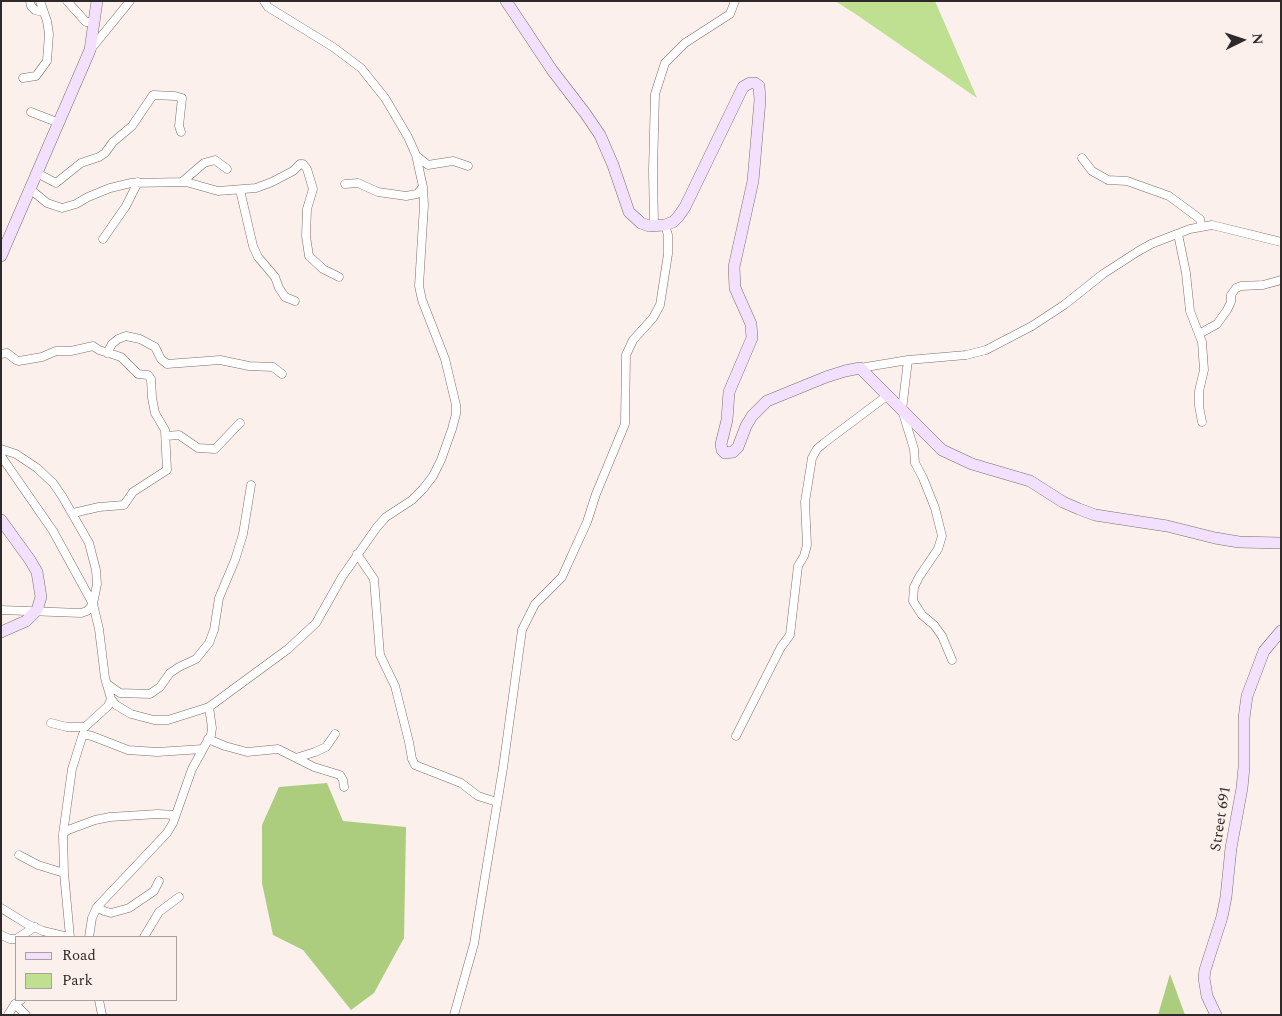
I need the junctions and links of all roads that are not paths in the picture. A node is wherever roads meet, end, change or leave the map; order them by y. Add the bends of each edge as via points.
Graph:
1 (30, 1) edge
2 (40, 1) edge
3 (67, 1) edge
4 (97, 1) edge
5 (130, 1) edge
6 (258, 1) edge
7 (506, 1) edge
8 (735, 1) edge
9 (266, 4) edge
10 (43, 12) junction
11 (95, 22) junction
12 (90, 50) junction
13 (24, 78) dead end
14 (31, 112) dead end
15 (59, 123) junction
16 (181, 132) dead end
17 (416, 155) junction
18 (1082, 158) dead end
19 (468, 166) dead end
20 (227, 169) dead end
21 (37, 173) junction
22 (138, 182) junction
23 (182, 182) junction
24 (345, 184) dead end
25 (423, 187) junction
26 (30, 189) junction
27 (240, 190) junction
28 (660, 225) junction
29 (1201, 226) junction
30 (1178, 234) junction
31 (103, 239) dead end
32 (1281, 242) edge
33 (1, 256) edge
34 (339, 276) dead end
35 (1281, 280) edge
36 (295, 301) dead end
37 (1199, 334) junction
38 (107, 353) junction
39 (1, 354) edge
40 (908, 360) junction
41 (860, 368) junction
42 (282, 374) dead end
43 (888, 395) junction
44 (902, 410) junction
45 (1202, 422) dead end
46 (240, 424) dead end
47 (166, 436) junction
48 (1, 450) edge
49 (1, 456) edge
50 (251, 485) dead end
51 (73, 513) junction
52 (1, 520) edge
53 (1281, 543) edge
54 (357, 554) junction
55 (93, 604) junction
56 (1, 610) edge
57 (37, 610) junction
58 (1281, 631) edge
59 (1, 632) edge
60 (952, 660) dead end
61 (107, 683) junction
62 (111, 698) junction
63 (208, 707) junction
64 (51, 723) dead end
65 (335, 734) dead end
66 (736, 736) dead end
67 (208, 739) junction
68 (203, 749) junction
69 (296, 758) junction
70 (344, 787) dead end
71 (496, 802) junction
72 (175, 815) junction
73 (63, 834) junction
74 (18, 855) dead end
75 (64, 873) junction
76 (159, 881) dead end
77 (179, 897) dead end
78 (97, 907) junction
79 (1, 908) edge
80 (35, 927) junction
81 (1, 935) edge
82 (21, 936) edge
83 (65, 936) edge
84 (69, 936) edge
85 (89, 936) edge
86 (145, 936) edge
87 (15, 938) edge
88 (99, 1001) edge
89 (18, 1002) edge
90 (8, 1015) edge
91 (26, 1015) edge
92 (102, 1015) edge
93 (454, 1015) edge
94 (1216, 1015) edge

1 - 10 street via 35,10
2 - 10 street
3 - 11 street via 86,22
4 - 11 street
5 - 12 street
6 - 9 street
7 - 28 street via 600,135 629,212 641,223
8 - 28 street via 730,14 685,43 664,63 654,94 653,170
9 - 17 street via 361,68 385,98
10 - 13 street via 49,34 47,61 36,76
11 - 12 street
12 - 15 street
14 - 15 street
15 - 21 street
16 - 21 street via 182,98 153,95 132,126 105,153 77,166 56,183
17 - 19 street via 428,165 453,161
17 - 25 street
18 - 29 street via 1092,171 1108,180 1127,181 1169,196 1200,219
20 - 23 street via 215,160 204,163
21 - 26 street
22 - 23 street
22 - 26 street via 110,188 62,208
22 - 31 street
23 - 27 street via 211,190
24 - 25 street via 358,183 378,192 406,196 416,194
25 - 54 street via 419,286 450,378 456,414 442,460 423,489 386,517
26 - 33 street
27 - 34 street via 264,185 303,164 314,189 307,209 309,256 323,269
27 - 36 street via 258,257 276,276 285,297
28 - 41 street via 673,222 686,208 743,87 756,83 760,91 755,165 734,267 735,288 751,324 752,338 730,392 722,450 733,452 738,447 752,416 767,401 835,374
28 - 71 street via 668,235 668,254 660,305 633,340 626,355 625,424 562,577 535,604 522,630
29 - 30 street
29 - 32 street via 1220,227
30 - 37 street via 1190,311
30 - 40 street via 1137,252 1032,326 986,350
35 - 37 street via 1236,288 1217,324
37 - 45 street via 1204,370 1199,391
38 - 39 street via 93,346 71,352 56,351 42,358 18,362 7,353
38 - 42 street via 112,344 126,336 156,348 160,359 167,364 220,360 273,367
38 - 47 street via 121,357 138,374 148,375 151,379 155,412
40 - 41 street
40 - 44 street
41 - 43 street
43 - 44 street
43 - 66 street via 824,443 812,458 805,502 807,544 798,566 790,635
44 - 53 street via 942,450 956,458 1030,481 1063,502 1096,515 1239,542
44 - 60 street via 915,462 935,508 942,536 938,549 914,587 913,601 942,636
46 - 47 street via 215,448 198,448 179,436
47 - 51 street via 168,467 165,473 133,492 124,505 99,506
48 - 51 street via 16,454 37,468 53,483
49 - 55 street via 53,531
50 - 61 street via 243,534 219,598 209,643 196,659 170,673 150,694 120,692
51 - 55 street via 89,543 96,570 98,584
52 - 57 street via 37,572 41,597
54 - 63 street via 316,622 288,649
54 - 71 street via 374,579 380,655 395,686 415,765 461,783 478,796
55 - 57 street via 81,613
55 - 61 street
56 - 57 street
57 - 59 street via 26,621
58 - 94 street, Street 691 via 1264,651 1247,696 1242,788 1226,897 1204,978 1207,996
61 - 62 street
62 - 63 street via 131,714 154,720 168,720
62 - 64 street via 108,706 85,728 67,728
63 - 67 street via 212,728
65 - 69 street via 326,747
67 - 68 street
67 - 69 street via 248,752 275,748
68 - 72 street
68 - 73 street via 128,750 83,734 72,769
69 - 70 street via 340,774
71 - 93 street via 474,944
72 - 73 street via 110,817
72 - 78 street via 167,832
73 - 75 street
74 - 75 street
75 - 84 street
76 - 78 street via 154,891 129,908 111,913
77 - 86 street via 159,912
78 - 85 street
79 - 80 street
80 - 82 street
80 - 83 street
81 - 87 street
88 - 92 street
89 - 90 street
89 - 91 street

